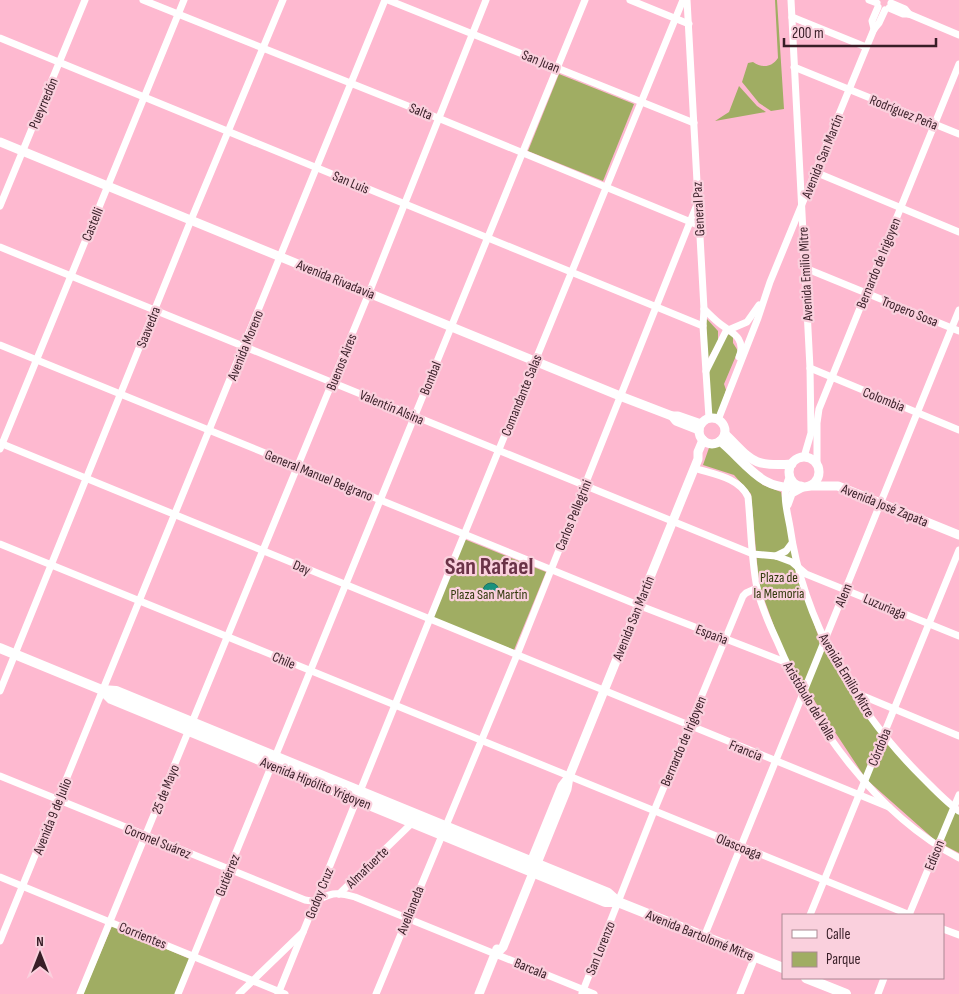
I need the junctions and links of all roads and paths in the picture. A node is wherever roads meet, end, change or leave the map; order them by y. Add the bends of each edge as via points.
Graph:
1 (86, 0) edge
2 (143, 0) edge
3 (184, 0) edge
4 (283, 0) edge
5 (387, 0) edge
6 (486, 0) edge
7 (585, 0) edge
8 (630, 0) edge
9 (683, 0) edge
10 (687, 0) edge
11 (791, 0) edge
12 (882, 4) edge
13 (178, 14) junction
14 (792, 17) junction
15 (676, 19) junction
16 (688, 24) junction
17 (473, 34) junction
18 (959, 35) edge
19 (0, 38) edge
20 (866, 48) junction
21 (264, 49) junction
22 (60, 63) junction
23 (959, 64) edge
24 (557, 67) junction
25 (794, 67) junction
26 (351, 84) junction
27 (849, 89) junction
28 (144, 98) junction
29 (640, 102) junction
30 (438, 118) junction
31 (694, 124) junction
32 (934, 124) junction
33 (229, 132) junction
34 (959, 134) edge
35 (0, 142) edge
36 (22, 151) junction
37 (522, 152) junction
38 (318, 168) junction
39 (816, 172) junction
40 (107, 186) junction
41 (606, 187) junction
42 (698, 202) junction
43 (405, 205) junction
44 (0, 206) edge
45 (802, 206) junction
46 (900, 208) junction
47 (191, 220) junction
48 (690, 221) junction
49 (698, 225) junction
50 (959, 232) edge
51 (487, 238) junction
52 (0, 247) edge
53 (281, 257) junction
54 (805, 268) junction
55 (571, 272) junction
56 (71, 276) junction
57 (770, 282) junction
58 (369, 293) junction
59 (866, 293) junction
60 (656, 306) junction
61 (704, 309) junction
62 (155, 310) junction
63 (959, 310) edge
64 (450, 326) junction
65 (703, 326) junction
66 (729, 329) junction
67 (955, 329) edge
68 (0, 345) edge
69 (244, 347) junction
70 (36, 359) junction
71 (535, 361) junction
72 (810, 368) junction
73 (706, 372) junction
74 (832, 377) junction
75 (333, 382) junction
76 (730, 390) junction
77 (121, 394) junction
78 (620, 396) junction
79 (917, 413) junction
80 (414, 416) junction
81 (707, 423) junction
82 (210, 430) junction
83 (959, 430) edge
84 (722, 437) junction
85 (705, 441) junction
86 (1, 445) edge
87 (498, 450) junction
88 (804, 457) junction
89 (792, 464) junction
90 (298, 466) junction
91 (694, 468) junction
92 (818, 469) junction
93 (790, 476) junction
94 (86, 479) junction
95 (584, 486) junction
96 (805, 486) junction
97 (838, 486) junction
98 (784, 489) junction
99 (380, 500) junction
100 (880, 503) junction
101 (787, 510) junction
102 (176, 515) junction
103 (672, 522) junction
104 (464, 534) junction
105 (959, 535) edge
106 (792, 543) junction
107 (0, 544) edge
108 (959, 550) edge
109 (262, 551) junction
110 (753, 554) junction
111 (776, 556) junction
112 (52, 565) junction
113 (798, 567) junction
114 (551, 570) junction
115 (345, 585) junction
116 (757, 588) junction
117 (845, 589) junction
118 (140, 602) junction
119 (638, 605) junction
120 (429, 619) junction
121 (929, 624) junction
122 (226, 636) junction
123 (959, 636) edge
124 (724, 639) junction
125 (825, 641) junction
126 (0, 648) edge
127 (15, 654) junction
128 (517, 655) junction
129 (786, 662) junction
130 (310, 671) junction
131 (102, 690) junction
132 (0, 691) edge
133 (604, 691) junction
134 (854, 693) junction
135 (803, 694) junction
136 (394, 705) junction
137 (894, 710) junction
138 (190, 726) junction
139 (690, 727) junction
140 (884, 735) junction
141 (959, 736) edge
142 (481, 741) junction
143 (273, 761) junction
144 (775, 762) junction
145 (0, 776) edge
146 (569, 777) junction
147 (865, 783) junction
148 (959, 794) edge
149 (358, 795) junction
150 (860, 795) junction
151 (58, 800) junction
152 (888, 807) junction
153 (956, 809) edge
154 (654, 811) junction
155 (412, 823) junction
156 (443, 830) junction
157 (146, 836) junction
158 (740, 846) junction
159 (937, 847) junction
160 (959, 858) edge
161 (532, 867) junction
162 (229, 870) junction
163 (0, 877) edge
164 (825, 880) junction
165 (22, 887) junction
166 (339, 894) junction
167 (316, 901) junction
168 (618, 902) junction
169 (810, 914) edge
170 (908, 914) edge
171 (910, 914) edge
172 (407, 918) junction
173 (110, 922) junction
174 (944, 929) edge
175 (305, 930) junction
176 (959, 935) edge
177 (704, 936) junction
178 (0, 941) edge
179 (496, 954) junction
180 (194, 956) junction
181 (755, 957) junction
182 (782, 968) edge
183 (808, 979) edge
184 (884, 979) edge
185 (252, 980) junction
186 (582, 992) edge
187 (281, 993) edge
188 (80, 994) edge
189 (178, 994) edge
190 (239, 994) edge
191 (376, 994) edge
192 (479, 994) edge
193 (594, 994) edge
194 (740, 994) edge
195 (846, 994) edge
196 (878, 994) edge

1 - 22 street, Pueyrredón
2 - 13 street, Salta
3 - 13 street, Castelli
4 - 21 street, Saavedra
5 - 17 street, San Juan
5 - 26 street, Avenida Moreno
6 - 17 street, Buenos Aires
7 - 24 street, Bombal
8 - 15 street
9 - 15 street, Comandante Salas
10 - 16 street, General Paz
11 - 14 street, Avenida Emilio Mitre
12 - 18 street via 906,9 909,14
12 - 20 street, Avenida San Martín via 879,23
13 - 21 street, Salta
13 - 28 street, Castelli
14 - 20 street
14 - 25 street, Avenida Emilio Mitre
15 - 16 street
15 - 29 street, Comandante Salas
16 - 31 street, General Paz
17 - 24 street, San Juan
17 - 30 street, Buenos Aires
19 - 22 street, San Luis
20 - 27 street, Avenida San Martín
21 - 26 street, Salta
21 - 33 street, Saavedra
22 - 28 street, San Luis
22 - 36 street, Pueyrredón
23 - 32 street, Bernardo de Irigoyen
24 - 29 street, San Juan
24 - 37 street, Bombal
25 - 27 street, Rodríguez Peña
25 - 45 street, Avenida Emilio Mitre
26 - 30 street, Salta
26 - 38 street, Avenida Moreno
27 - 32 street, Rodríguez Peña
27 - 39 street, Avenida San Martín
28 - 33 street, San Luis
28 - 40 street, Castelli
29 - 31 street, San Juan
29 - 41 street, Comandante Salas
30 - 37 street, Salta
30 - 43 street, Buenos Aires
31 - 42 street, General Paz
32 - 34 street, Rodríguez Peña
32 - 46 street, Bernardo de Irigoyen
33 - 38 street, San Luis
33 - 47 street, Saavedra
35 - 36 main road, Avenida Rivadavia
36 - 40 main road, Avenida Rivadavia
36 - 44 street, Pueyrredón
37 - 41 street, Salta
37 - 51 street, Bombal
38 - 43 street, San Luis
38 - 53 street, Avenida Moreno
39 - 45 street, Avenida San Martín
39 - 46 street
40 - 47 main road, Avenida Rivadavia
40 - 56 street, Castelli
41 - 48 street, Salta
41 - 55 street, Comandante Salas
42 - 48 street, Carlos Pellegrini
42 - 49 street, General Paz
43 - 51 street, San Luis
43 - 58 street, Buenos Aires
45 - 54 street, Avenida Emilio Mitre
45 - 57 street, Avenida San Martín
46 - 50 street
46 - 59 street, Bernardo de Irigoyen
47 - 53 main road, Avenida Rivadavia
47 - 62 street, Saavedra
48 - 49 street, Salta
48 - 60 street, Carlos Pellegrini
49 - 61 street, General Paz
51 - 55 street, San Luis
51 - 64 street, Bombal
52 - 56 street, Valentín Alsina
53 - 58 main road, Avenida Rivadavia
53 - 69 street, Avenida Moreno
54 - 59 street, Tropero Sosa
54 - 72 street, Avenida Emilio Mitre
55 - 60 street, San Luis
55 - 71 street, Comandante Salas
56 - 62 street, Valentín Alsina
56 - 70 street, Castelli
57 - 66 street, Avenida San Martín via 758,308 747,322
57 - 76 street, Avenida San Martín
58 - 64 main road, Avenida Rivadavia
58 - 75 street, Buenos Aires
59 - 67 street, Tropero Sosa
59 - 74 street, Bernardo de Irigoyen
60 - 65 street, San Luis
60 - 78 street, Carlos Pellegrini
61 - 65 street, General Paz
61 - 66 street
62 - 69 street, Valentín Alsina
62 - 77 street, Saavedra
63 - 67 street, Alem
64 - 71 main road, Avenida Rivadavia
64 - 80 street, Bombal
65 - 73 street, General Paz
66 - 73 street
66 - 76 street via 736,335 741,348 729,381
67 - 79 street, Alem
68 - 70 street, General Manuel Belgrano
69 - 75 street, Valentín Alsina
69 - 82 street, Avenida Moreno
70 - 77 street, General Manuel Belgrano
70 - 86 street, Castelli
71 - 78 main road, Avenida Rivadavia
71 - 87 street, Comandante Salas
72 - 74 street, Colombia
72 - 88 street, Avenida Emilio Mitre via 811,433
73 - 81 street, General Paz
74 - 79 street, Colombia
74 - 92 street, Bernardo de Irigoyen via 818,416
75 - 80 street, Valentín Alsina
75 - 90 street, Buenos Aires
76 - 81 street, Avenida San Martín
77 - 82 street, General Manuel Belgrano
77 - 94 street, Saavedra
78 - 81 main road, Avenida Rivadavia via 672,416 676,422
78 - 95 street, Carlos Pellegrini
79 - 83 street, Colombia
79 - 100 street, Alem
80 - 87 street, Valentín Alsina
80 - 99 street, Bombal
81 - 84 main road via 724,426
81 - 85 main road
82 - 90 street, General Manuel Belgrano
82 - 102 street, Avenida Moreno
84 - 85 main road via 716,443
84 - 89 main road via 758,463
84 - 98 main road via 758,476
85 - 91 main road, Avenida San Martín
86 - 94 street, Day
87 - 95 street, Valentín Alsina
87 - 104 street, Comandante Salas
88 - 89 main road
88 - 92 main road via 812,459
89 - 93 main road
90 - 99 street, General Manuel Belgrano
90 - 109 street, Buenos Aires
91 - 103 main road, Avenida San Martín
91 - 110 street, Aristóbulo del Valle via 733,481 745,492
92 - 96 main road via 816,481
92 - 97 main road
93 - 96 main road via 794,483
93 - 98 street
94 - 102 street, Day
94 - 112 street, Saavedra
95 - 103 street, Valentín Alsina
95 - 114 street, Carlos Pellegrini
96 - 97 main road, Avenida José Zapata
96 - 98 main road, Avenida José Zapata
96 - 101 street via 792,494
97 - 100 main road, Avenida José Zapata
98 - 101 street, Avenida Emilio Mitre
99 - 104 street, General Manuel Belgrano
99 - 115 street, Bombal
100 - 105 main road, Avenida José Zapata
100 - 117 street, Alem
101 - 106 street, Avenida Emilio Mitre
102 - 109 street, Day
102 - 118 street, Avenida Moreno
103 - 110 street, Luzuriaga
103 - 119 main road, Avenida San Martín
104 - 114 street, General Manuel Belgrano
104 - 120 street, Comandante Salas
106 - 111 street
106 - 113 street, Avenida Emilio Mitre
107 - 112 street, Chile
108 - 121 street, Córdoba
109 - 115 street, Day
109 - 122 street, Buenos Aires
110 - 111 street, Luzuriaga
110 - 116 street, Aristóbulo del Valle
111 - 113 street, Luzuriaga
112 - 118 street, Chile
112 - 127 street, Saavedra
113 - 117 street, Luzuriaga via 806,574
113 - 125 street, Avenida Emilio Mitre via 809,606
114 - 119 street, General Manuel Belgrano
114 - 128 street, Carlos Pellegrini
115 - 120 street, Day
115 - 130 street, Bombal
116 - 124 street, Bernardo de Irigoyen via 743,596
116 - 129 street, Aristóbulo del Valle
117 - 121 street, Luzuriaga
117 - 125 street, Alem
118 - 122 street, Chile
118 - 131 street, Avenida Moreno
119 - 124 street, España
119 - 133 main road, Avenida San Martín
120 - 128 street, Day
120 - 136 street, Comandante Salas
121 - 123 street, Luzuriaga
121 - 137 street, Córdoba
122 - 130 street, Chile
122 - 138 street, Buenos Aires
124 - 129 street, España
124 - 139 street, Bernardo de Irigoyen
125 - 134 street, Avenida Emilio Mitre
125 - 135 street, Alem
126 - 127 highway, Avenida Hipólito Yrigoyen
127 - 131 highway, Avenida Hipólito Yrigoyen
127 - 132 street, Saavedra
128 - 133 street, Day
128 - 142 street, Carlos Pellegrini
129 - 135 street, Aristóbulo del Valle
130 - 136 street, Chile
130 - 143 street, Bombal
131 - 138 highway, Avenida Hipólito Yrigoyen via 116,691
131 - 151 street, Avenida 9 de Julio
133 - 139 street, Francia
133 - 146 main road, Avenida San Martín
134 - 137 street
134 - 140 street, Avenida Emilio Mitre
135 - 144 street, Alem
135 - 147 street, Aristóbulo del Valle
136 - 142 street, Chile
136 - 149 street, Comandante Salas
137 - 140 street, Córdoba
137 - 141 street
138 - 143 highway, Avenida Hipólito Yrigoyen
138 - 157 street, 25 de Mayo
139 - 144 street, Francia
139 - 154 street, Bernardo de Irigoyen
140 - 147 street, Córdoba
140 - 153 street, Avenida Emilio Mitre
142 - 146 street, Chile
142 - 156 street, Carlos Pellegrini
143 - 149 highway, Avenida Hipólito Yrigoyen
143 - 162 street, Gutiérrez
144 - 150 street, Francia
144 - 158 street, Alem
145 - 151 street, Coronel Suárez
146 - 154 street, Olascoaga
146 - 161 main road, Avenida San Martín via 568,789
147 - 150 street, Córdoba
147 - 152 street, Aristóbulo del Valle
148 - 153 street, Edison
149 - 155 highway, Avenida Hipólito Yrigoyen
149 - 156 highway, Avenida Hipólito Yrigoyen
149 - 167 street, Godoy Cruz
150 - 152 street, Francia
150 - 164 street, Córdoba
151 - 157 street, Coronel Suárez
151 - 165 street, Avenida 9 de Julio
152 - 159 street, Aristóbulo del Valle
153 - 159 street, Edison
154 - 158 street, Olascoaga
154 - 168 street, Bernardo de Irigoyen
155 - 156 highway, Avenida Hipólito Yrigoyen
155 - 166 street, Almafuerte
156 - 161 highway, Avenida Hipólito Yrigoyen
156 - 172 street, Avellaneda
157 - 162 street, Coronel Suárez
157 - 173 street, 25 de Mayo
158 - 164 street, Olascoaga
158 - 177 street, Alem
159 - 160 street, Aristóbulo del Valle
159 - 171 street, Edison
161 - 168 highway, Avenida Bartolomé Mitre via 605,902
161 - 179 main road, Avenida San Martín via 503,946
162 - 167 street, Coronel Suárez via 305,900
162 - 180 street, Gutiérrez
163 - 165 street, Corrientes
164 - 169 street, Córdoba
164 - 170 street, Olascoaga
165 - 173 street, Corrientes
165 - 178 street, Avenida 9 de Julio
166 - 167 street, Almafuerte
166 - 172 street
167 - 175 street, Godoy Cruz
168 - 177 highway, Avenida Bartolomé Mitre
168 - 186 street, San Lorenzo
172 - 179 street
172 - 191 street, Avellaneda
173 - 180 street, Corrientes
173 - 188 street, 25 de Mayo
174 - 176 street
175 - 185 street
175 - 187 street, Godoy Cruz
177 - 181 highway, Avenida Bartolomé Mitre
179 - 186 street, Barcala
179 - 192 main road, Avenida San Martín
180 - 185 street, Corrientes
180 - 189 street, Gutiérrez
181 - 182 highway, Avenida Bartolomé Mitre
181 - 194 street
183 - 195 highway
184 - 196 street
185 - 187 street, Corrientes
185 - 190 street
186 - 193 street, Barcala

